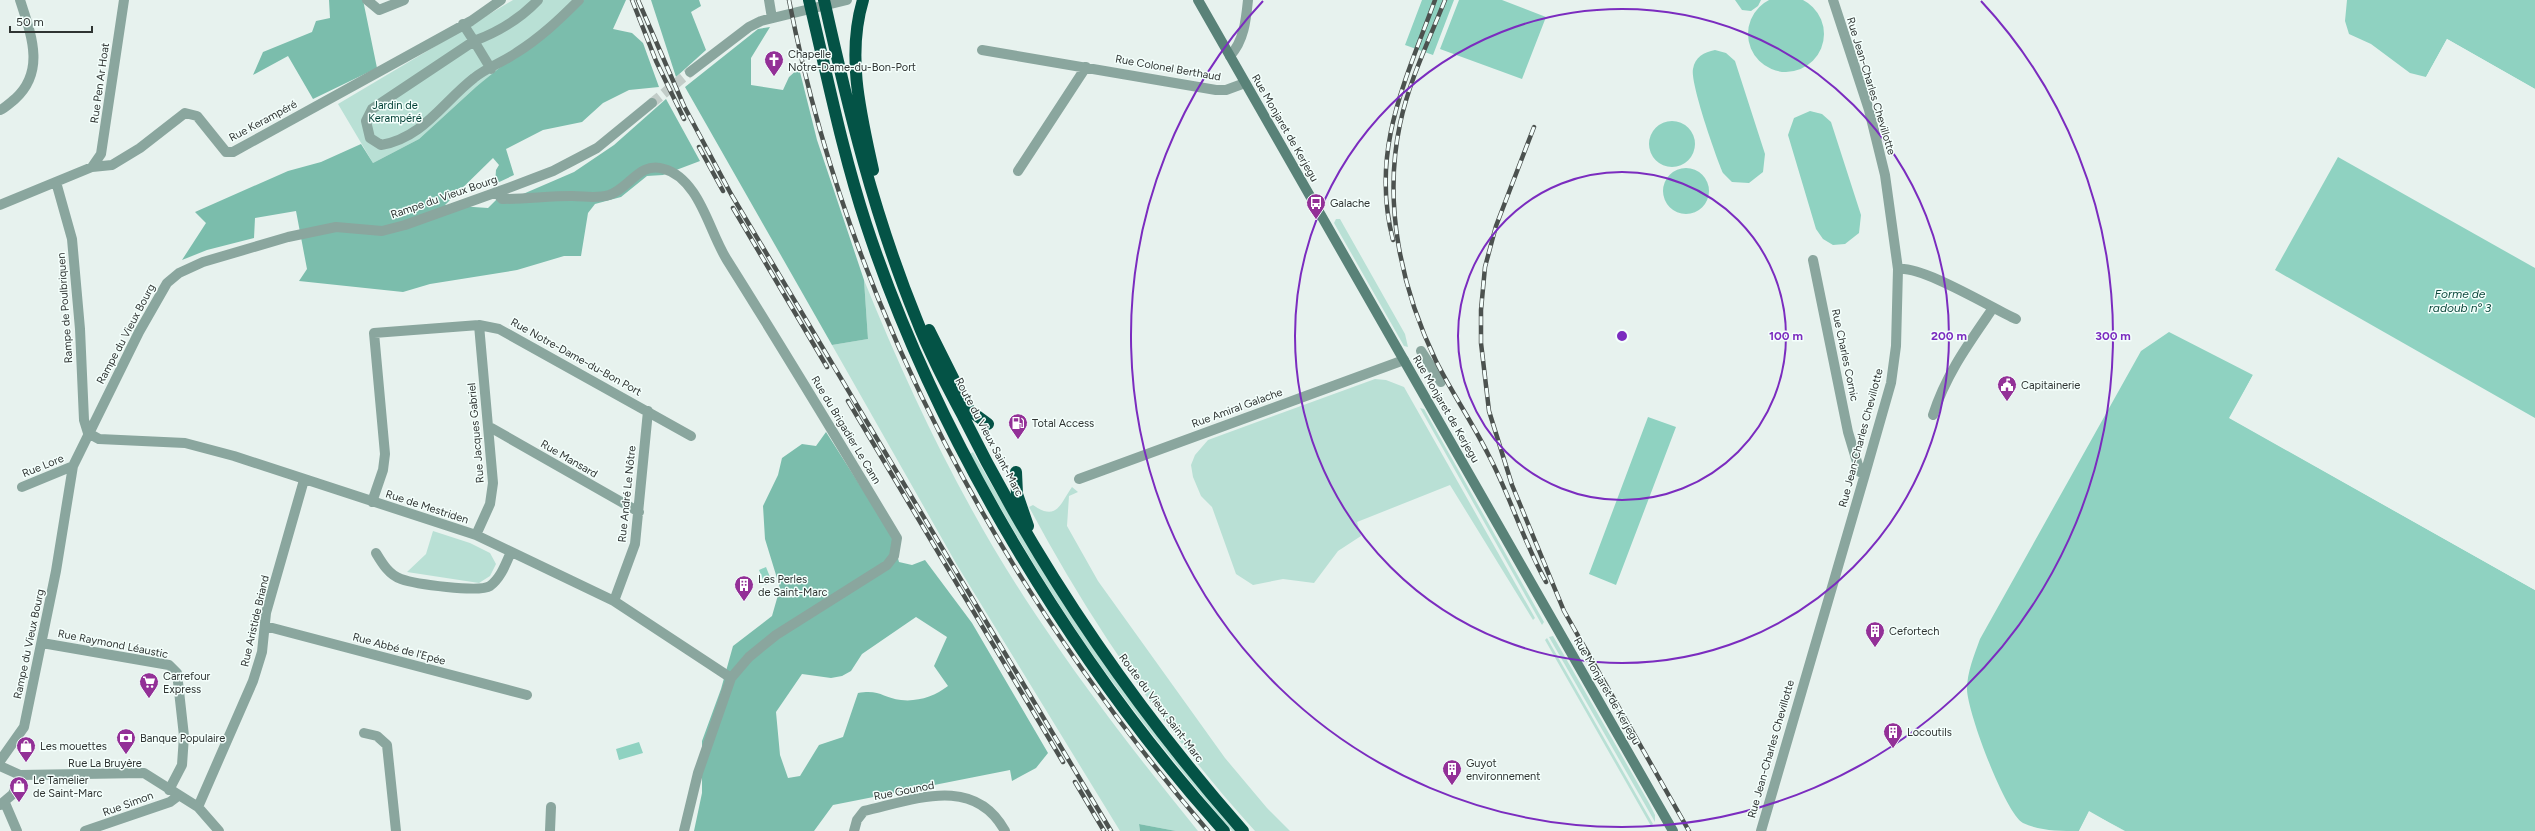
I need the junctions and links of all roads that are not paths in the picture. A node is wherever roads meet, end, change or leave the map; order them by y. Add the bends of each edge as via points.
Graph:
1 (20, 0) edge
2 (124, 0) edge
3 (367, 0) edge
4 (404, 0) edge
5 (501, 0) edge
6 (538, 0) edge
7 (770, 0) edge
8 (847, 0) edge
9 (863, 0) edge
10 (1198, 0) edge
11 (1248, 0) edge
12 (1832, 0) edge
13 (580, 1) edge
14 (828, 2) edge
15 (811, 7) edge
16 (772, 18) junction
17 (463, 24) junction
18 (474, 41) junction
19 (982, 50) dead end
20 (1230, 56) junction
21 (1086, 66) junction
22 (491, 69) junction
23 (690, 72) tunnel mouth
24 (1245, 82) junction
25 (652, 103) tunnel mouth
26 (0, 110) edge
27 (92, 167) junction
28 (1018, 171) dead end
29 (56, 182) junction
30 (496, 192) junction
31 (0, 205) edge
32 (1812, 260) dead end
33 (896, 263) junction
34 (1898, 269) junction
35 (1994, 308) junction
36 (2016, 320) dead end
37 (479, 325) junction
38 (1421, 351) dead end
39 (1404, 360) junction
40 (1441, 382) dead end
41 (648, 411) junction
42 (1933, 415) dead end
43 (988, 424) dead end
44 (488, 426) junction
45 (88, 433) junction
46 (691, 436) dead end
47 (73, 466) junction
48 (1016, 472) dead end
49 (1865, 474) junction
50 (304, 480) junction
51 (1079, 480) dead end
52 (22, 487) dead end
53 (372, 502) junction
54 (639, 512) junction
55 (476, 535) junction
56 (511, 552) junction
57 (1038, 552) junction
58 (376, 553) dead end
59 (614, 600) junction
60 (264, 626) junction
61 (42, 643) junction
62 (731, 678) junction
63 (527, 695) dead end
64 (364, 733) dead end
65 (0, 761) edge
66 (0, 766) edge
67 (20, 775) junction
68 (169, 790) junction
69 (178, 796) junction
70 (2, 804) edge
71 (198, 807) junction
72 (551, 807) dead end
73 (100, 829) edge
74 (17, 831) edge
75 (85, 831) edge
76 (219, 831) edge
77 (396, 831) edge
78 (550, 831) edge
79 (684, 831) edge
80 (855, 831) edge
81 (1005, 831) edge
82 (1224, 831) edge
83 (1243, 831) edge
84 (1673, 831) edge
85 (1761, 831) edge

1 - 26 street via 33,40 34,62 30,79 22,92
2 - 27 street, Rue Pen Ar Hoat via 101,154
3 - 4 street via 379,10
5 - 17 street, Rue Kerampéré
6 - 18 street via 515,20
7 - 16 street
8 - 14 street
9 - 33 highway via 858,21 855,68 871,159
10 - 20 street, Rue Monjaret de Kerjegu
11 - 20 street via 1245,26 1236,49
12 - 34 street, Rue Jean-Charles Chevillotte via 1880,150 1889,196
13 - 22 street via 542,36
14 - 16 street
14 - 33 highway, Route du Vieux Saint-Marc via 827,15 851,120
15 - 82 highway via 843,148 866,225 901,319 952,430 1024,560 1065,623 1109,687
16 - 23 street via 749,27
17 - 18 street
17 - 27 street, Rue Kerampéré via 233,152 226,152 197,116 185,114 140,148 112,165
18 - 22 street
18 - 22 street via 372,110 366,121 370,138 381,144 412,135 474,77
19 - 21 street, Rue Colonel Berthaud
20 - 24 street, Rue Monjaret de Kerjegu
21 - 24 street, Rue Colonel Berthaud via 1216,90 1226,90
21 - 28 street
24 - 39 street, Rue Monjaret de Kerjegu
25 - 30 street, Rampe du Vieux Bourg via 597,148 553,170
27 - 29 street, Rue Kerampéré
29 - 31 street, Rue Kerampéré
29 - 45 street, Rampe de Poulbriquen via 72,239 80,329 84,420
30 - 45 street, Rampe du Vieux Bourg via 382,231 329,228 203,262 179,273 159,294
30 - 62 street, Rue du Brigadier Le Cann via 502,199 536,200 573,196 590,198 619,190 639,172 653,167 677,175 693,192 724,256 897,538 894,556 887,565 776,636 749,657
32 - 49 street, Rue Charles Cornic via 1848,432 1860,472
33 - 43 highway via 968,410
33 - 57 highway, Route du Vieux Saint-Marc via 929,349 984,459
34 - 35 street via 1908,268
34 - 49 street, Rue Jean-Charles Chevillotte via 1896,346 1891,383
35 - 36 street
35 - 42 street via 1958,358 1942,389
37 - 41 street, Rue Notre-Dame-du-Bon Port via 508,332
37 - 44 street, Rue Jacques Gabriel
37 - 53 street, Rue Notre-Dame-du-Bon Port via 374,333 385,454 384,470
38 - 40 street
39 - 51 street, Rue Amiral Galache
39 - 84 street, Rue Monjaret de Kerjegu
41 - 46 street, Rue Notre-Dame-du-Bon Port
41 - 54 street, Rue André Le Nôtre
44 - 54 street, Rue Mansard
44 - 55 street, Rue Jacques Gabriel via 492,493
45 - 47 street, Rampe du Vieux Bourg
45 - 50 street, Rue de Mestriden via 99,439 185,442
47 - 52 street, Rue Lore
47 - 61 street, Rampe du Vieux Bourg
48 - 57 highway via 1017,494
49 - 85 street, Rue Jean-Charles Chevillotte
50 - 53 street, Rue de Mestriden
50 - 60 street, Rue Aristide Briand
53 - 55 street, Rue de Mestriden
54 - 59 street, Rue André Le Nôtre via 635,544
55 - 56 street, Rue de Mestriden
56 - 58 street via 495,582 473,590 401,579 383,565
56 - 59 street, Rue de Mestriden
57 - 83 highway, Route du Vieux Saint-Marc via 1120,676 1202,784
59 - 62 street, Rue de Mestriden
60 - 63 street, Rue Abbé de l'Epée
60 - 71 street, Rue Aristide Briand via 262,652 253,681
61 - 65 street, Rampe du Vieux Bourg via 24,727
61 - 68 street, Rue Raymond Léaustic via 169,665 177,673 184,736 182,765
62 - 79 street, Rue du Brigadier Le Cann via 698,773
64 - 77 street via 377,736 387,745
66 - 67 street
67 - 68 street, Rue La Bruyère via 144,773
67 - 70 street via 13,794
68 - 69 street, Rue La Bruyère
69 - 71 street, Rue La Bruyère
69 - 73 street, Rue Simon via 170,802
70 - 74 street
71 - 76 street, Rue La Bruyère
72 - 78 street
73 - 75 street, Rue Simon
80 - 81 street, Rue Gounod via 857,820 864,811 931,796 960,796 972,798 987,808

